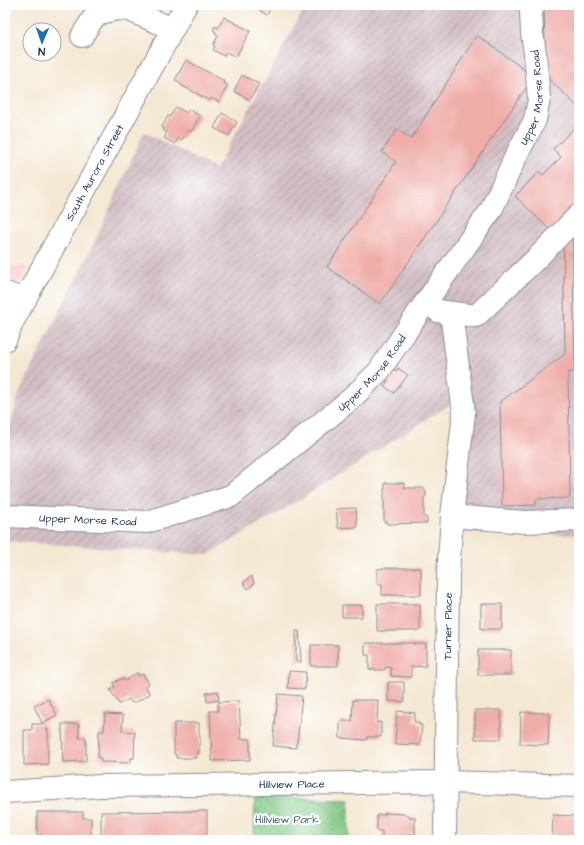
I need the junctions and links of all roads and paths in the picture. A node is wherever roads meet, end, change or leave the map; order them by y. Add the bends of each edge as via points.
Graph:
1 (186, 5) edge
2 (534, 5) edge
3 (173, 29) junction
4 (82, 36) dead end
5 (579, 215) edge
6 (15, 296) edge
7 (421, 309) junction
8 (451, 313) junction
9 (5, 340) edge
10 (5, 516) edge
11 (452, 516) junction
12 (579, 520) edge
13 (446, 782) junction
14 (579, 786) edge
15 (5, 792) edge
16 (445, 840) edge

1 - 3 street, South Aurora Street
2 - 7 street, Upper Morse Road via 531,12 532,32 539,99 535,120 491,210
3 - 4 street via 129,10 118,9 94,17
3 - 6 street, South Aurora Street
5 - 8 street via 476,316
6 - 9 street, South Aurora Street via 13,321
7 - 8 street
7 - 10 street, Upper Morse Road via 379,371 351,399 231,496 147,522
8 - 11 street, Turner Place via 464,413
11 - 12 street via 525,522
11 - 13 street, Turner Place via 448,575
13 - 14 street, Hillview Place
13 - 15 street, Hillview Place via 100,786
13 - 16 street, Turner Place

